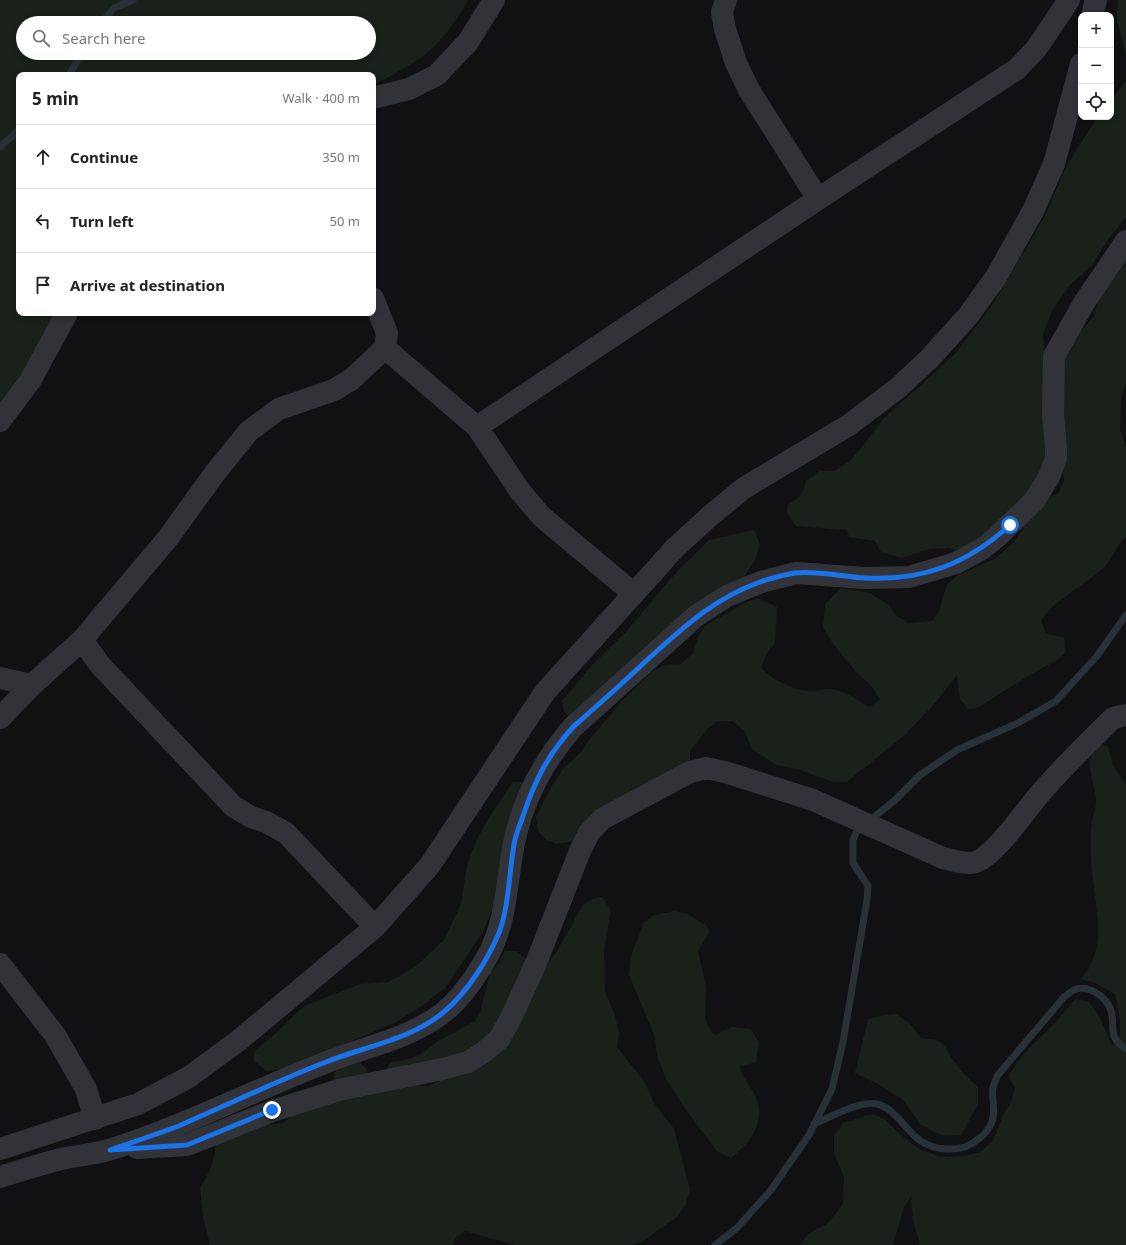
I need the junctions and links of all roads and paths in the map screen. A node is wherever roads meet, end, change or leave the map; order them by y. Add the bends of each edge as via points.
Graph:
1 (494, 0) edge
2 (726, 0) edge
3 (1069, 0) edge
4 (1096, 0) edge
5 (1093, 12) edge
6 (1078, 75) edge
7 (376, 97) edge
8 (818, 199) junction
9 (1126, 241) edge
10 (376, 306) edge
11 (65, 316) edge
12 (385, 348) junction
13 (0, 420) edge
14 (477, 427) junction
15 (634, 594) junction
16 (82, 640) junction
17 (0, 678) edge
18 (32, 685) junction
19 (1126, 714) edge
20 (0, 718) edge
21 (375, 927) junction
22 (0, 964) edge
23 (96, 1118) junction
24 (0, 1149) edge
25 (110, 1150) junction
26 (0, 1176) edge

1 - 7 street via 468,42 436,75 409,89
2 - 8 street via 722,12 736,63 749,90
3 - 8 street via 1036,49 1017,69
4 - 5 street
6 - 15 street via 1054,164 1033,211 996,277 968,316 930,358 898,388 849,425 744,488 710,516 675,548
8 - 14 street
9 - 25 street via 1084,303 1054,356 1053,414 1056,459 1049,477 1034,501 1002,533 982,549 962,560 929,572 890,578 796,573 761,582 727,596 696,616 573,727 542,768 514,843 499,932 472,980 444,1012 408,1034 342,1056 179,1125
10 - 12 street via 387,333
11 - 13 street via 30,381
12 - 14 street
12 - 16 street via 352,380 334,390 279,409 250,431 215,472 168,538
14 - 15 street via 520,491 541,516
15 - 21 street via 545,692 430,865
16 - 18 street
16 - 21 street via 100,665 232,806 286,833
17 - 18 street
18 - 20 street
19 - 25 street via 1113,718 1045,788 985,858 975,862 943,858 813,800 725,772 706,768 690,772 602,819 590,833 580,851 536,963 510,1020 499,1039 468,1062 332,1092 272,1110 187,1145
21 - 23 street via 238,1041 189,1077 138,1104
22 - 23 street via 55,1035 86,1089
23 - 24 street
25 - 26 street via 61,1159

